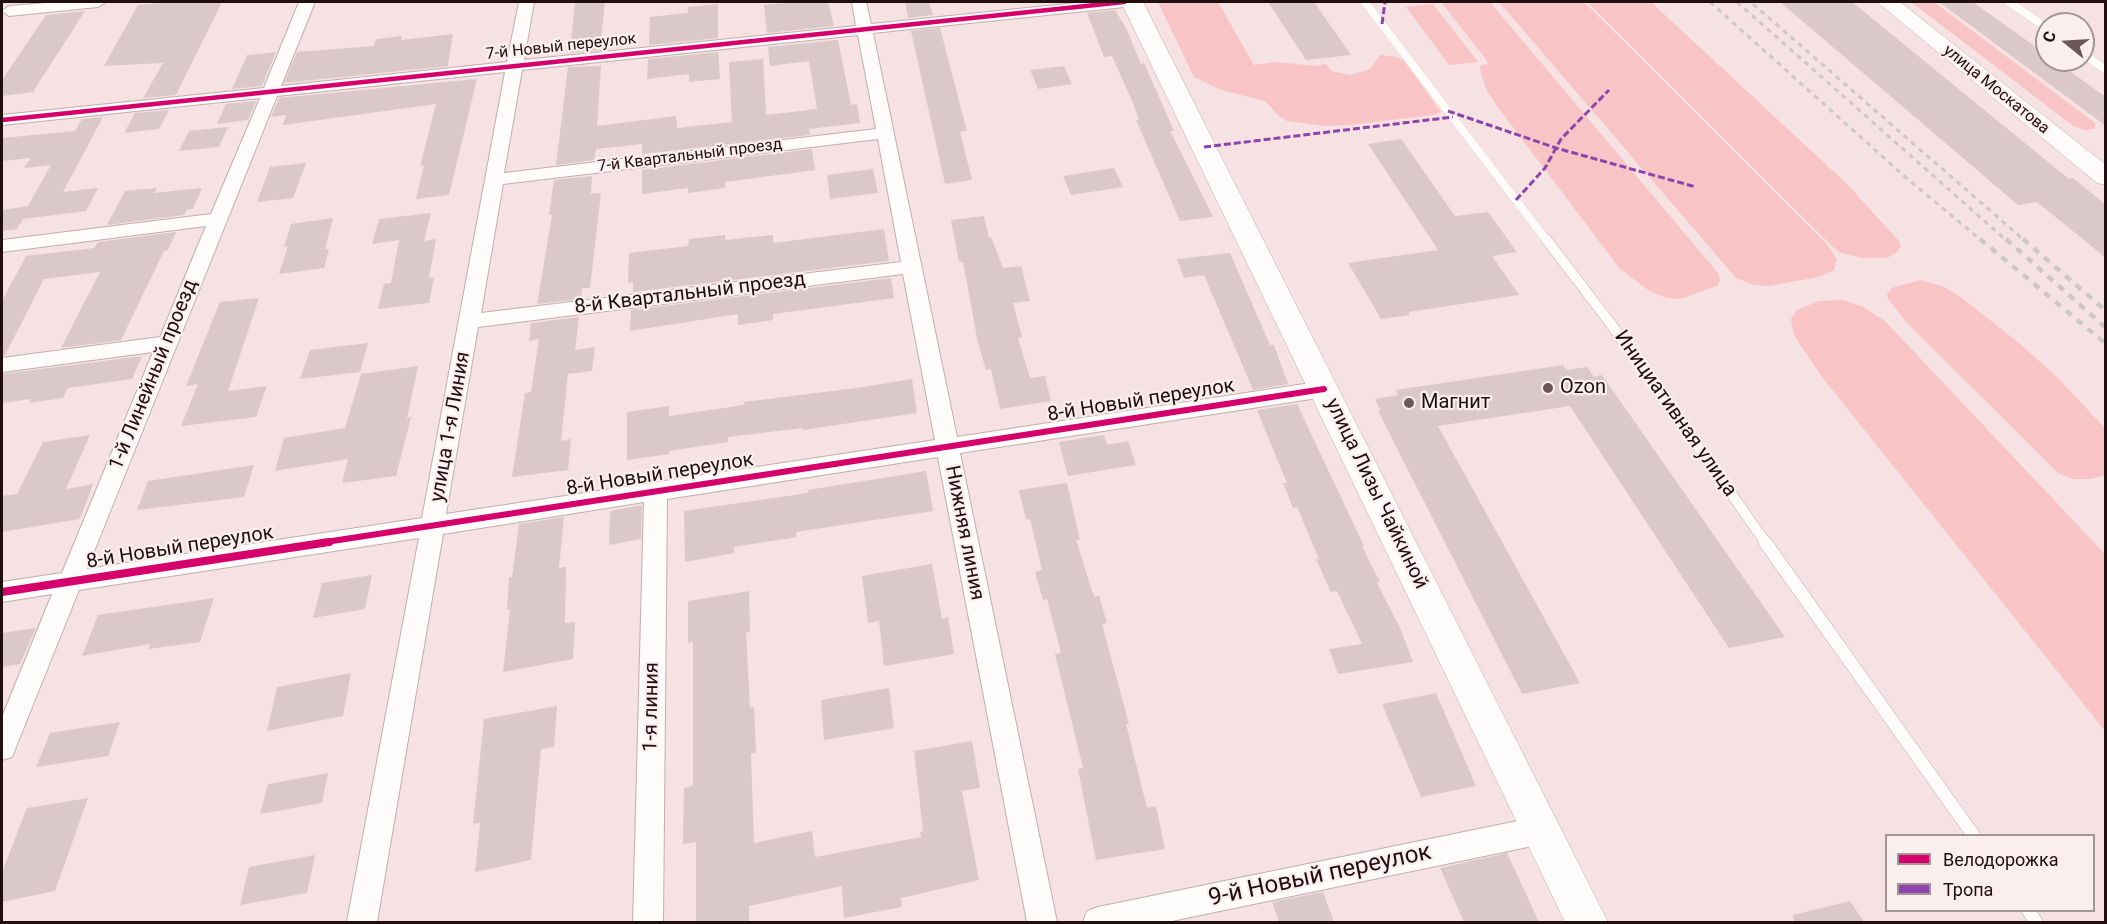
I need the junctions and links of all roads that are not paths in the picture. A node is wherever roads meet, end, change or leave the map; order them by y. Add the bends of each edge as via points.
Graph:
1 (98, 2) edge
2 (307, 2) edge
3 (526, 2) edge
4 (859, 2) edge
5 (1124, 2) edge
6 (1132, 2) edge
7 (1365, 2) edge
8 (1888, 2) edge
9 (2009, 2) edge
10 (8, 11) edge
11 (2035, 20) edge
12 (864, 28) junction
13 (515, 65) junction
14 (271, 91) junction
15 (2, 120) edge
16 (885, 133) junction
17 (2106, 178) edge
18 (496, 179) junction
19 (218, 219) junction
20 (2, 246) edge
21 (911, 267) junction
22 (470, 321) junction
23 (168, 343) junction
24 (2, 365) edge
25 (1324, 390) junction
26 (947, 447) junction
27 (656, 492) junction
28 (433, 526) junction
29 (69, 582) junction
30 (2, 592) edge
31 (2, 748) edge
32 (1542, 830) junction
33 (1973, 834) edge
34 (362, 922) edge
35 (648, 922) edge
36 (1042, 922) edge
37 (1098, 922) edge
38 (1587, 922) edge

1 - 10 street
2 - 14 street, 1-й Линейный проезд
3 - 13 street, улица 1-я Линия
4 - 12 street, Нижняя линия
5 - 12 street, 7-й Новый переулок
6 - 25 main road, улица Лизы Чайкиной
7 - 33 lane, Инициативная улица via 1611,324
8 - 17 main road, улица Москатова
9 - 11 lane
12 - 13 street, 7-й Новый переулок
12 - 16 street, Нижняя линия
13 - 14 street, 7-й Новый переулок
13 - 18 street, улица 1-я Линия
14 - 15 street, 7-й Новый переулок
14 - 19 street, 1-й Линейный проезд
16 - 18 street, 7-й Квартальный проезд
16 - 21 street, Нижняя линия
18 - 22 street, улица 1-я Линия
19 - 20 street
19 - 23 street, 1-й Линейный проезд
21 - 22 street, 8-й Квартальный проезд
21 - 26 street, Нижняя линия
22 - 28 street, улица 1-я Линия
23 - 24 street
23 - 29 street, 1-й Линейный проезд
25 - 26 street, 8-й Новый переулок
25 - 32 main road, улица Лизы Чайкиной
26 - 27 street, 8-й Новый переулок
26 - 36 street, Нижняя линия
27 - 28 street, 8-й Новый переулок
27 - 35 street, 1-я линия
28 - 29 street, 8-й Новый переулок
28 - 34 street, улица 1-я Линия
29 - 30 street, 8-й Новый переулок
29 - 31 street, 1-й Линейный проезд
32 - 37 street, 9-й Новый переулок
32 - 38 main road, улица Лизы Чайкиной

